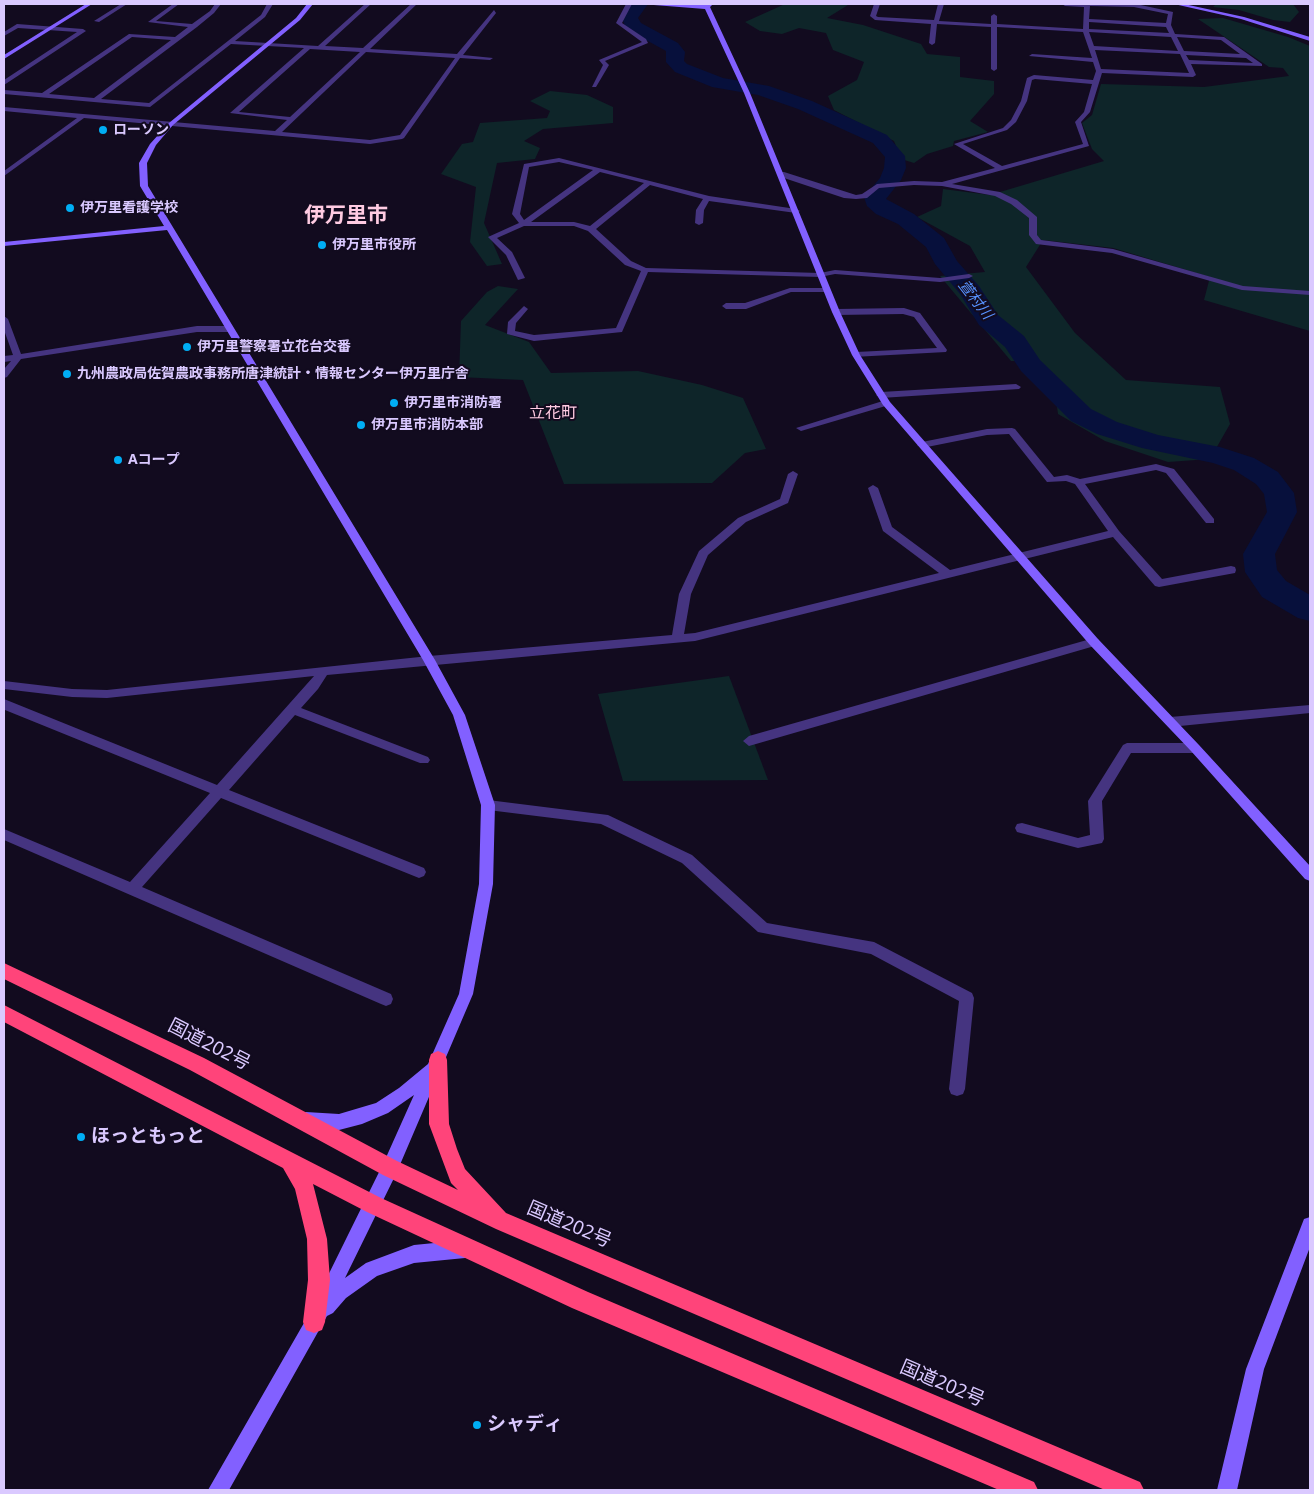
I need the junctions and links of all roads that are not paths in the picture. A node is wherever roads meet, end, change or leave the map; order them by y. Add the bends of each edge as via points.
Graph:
1 (89, 4) edge
2 (124, 4) edge
3 (176, 4) edge
4 (218, 4) edge
5 (270, 4) edge
6 (310, 4) edge
7 (368, 4) edge
8 (414, 4) edge
9 (629, 4) edge
10 (644, 4) edge
11 (651, 4) edge
12 (877, 4) edge
13 (941, 4) edge
14 (1065, 4) edge
15 (1087, 4) edge
16 (1177, 4) edge
17 (708, 5) edge
18 (494, 12) dead end
19 (994, 16) dead end
20 (1085, 20) junction
21 (98, 21) dead end
22 (936, 22) junction
23 (1168, 25) junction
24 (195, 26) junction
25 (993, 26) junction
26 (50, 28) junction
27 (1086, 32) junction
28 (4, 34) edge
29 (1174, 36) junction
30 (178, 39) junction
31 (1310, 39) edge
32 (230, 42) junction
33 (932, 43) dead end
34 (267, 45) junction
35 (308, 48) junction
36 (1091, 48) junction
37 (318, 49) junction
38 (362, 52) junction
39 (1182, 52) junction
40 (458, 56) junction
41 (1032, 56) dead end
42 (1247, 56) junction
43 (4, 57) edge
44 (490, 58) dead end
45 (1095, 60) junction
46 (1186, 62) junction
47 (994, 69) dead end
48 (1099, 71) junction
49 (1095, 82) junction
50 (4, 83) edge
51 (594, 86) dead end
52 (4, 92) edge
53 (42, 96) junction
54 (68, 98) junction
55 (95, 100) junction
56 (60, 103) dead end
57 (54, 108) dead end
58 (4, 109) edge
59 (47, 113) junction
60 (83, 116) junction
61 (292, 118) junction
62 (171, 124) junction
63 (276, 134) junction
64 (1001, 168) junction
65 (598, 170) junction
66 (4, 174) edge
67 (781, 174) junction
68 (648, 183) junction
69 (942, 184) junction
70 (706, 198) junction
71 (796, 211) junction
72 (699, 223) dead end
73 (523, 224) junction
74 (168, 228) junction
75 (591, 229) junction
76 (4, 244) edge
77 (645, 270) junction
78 (820, 275) junction
79 (969, 276) dead end
80 (521, 278) dead end
81 (826, 290) junction
82 (1310, 293) edge
83 (726, 306) dead end
84 (524, 309) dead end
85 (836, 312) junction
86 (4, 319) edge
87 (228, 329) junction
88 (856, 355) junction
89 (18, 357) junction
90 (4, 359) edge
91 (4, 375) edge
92 (1016, 387) dead end
93 (883, 399) junction
94 (801, 428) dead end
95 (922, 445) junction
96 (793, 474) dead end
97 (1079, 482) junction
98 (873, 488) dead end
99 (1210, 521) dead end
100 (1115, 532) junction
101 (1021, 557) junction
102 (1231, 570) dead end
103 (949, 575) junction
104 (676, 639) junction
105 (1094, 642) junction
106 (429, 660) junction
107 (323, 672) junction
108 (4, 685) edge
109 (4, 703) edge
110 (1310, 709) edge
111 (293, 710) junction
112 (1170, 722) junction
113 (749, 741) dead end
114 (1195, 748) junction
115 (424, 760) dead end
116 (219, 792) junction
117 (488, 805) junction
118 (1022, 828) dead end
119 (4, 834) edge
120 (418, 872) dead end
121 (1310, 875) edge
122 (132, 889) junction
123 (4, 970) edge
124 (386, 999) dead end
125 (4, 1013) edge
126 (438, 1060) junction
127 (957, 1089) dead end
128 (301, 1120) junction
129 (290, 1162) junction
130 (390, 1168) junction
131 (374, 1205) junction
132 (503, 1222) junction
133 (1310, 1225) edge
134 (468, 1248) junction
135 (314, 1322) junction
136 (218, 1490) edge
137 (1026, 1490) edge
138 (1132, 1490) edge
139 (1227, 1490) edge

1 - 26 street
2 - 21 street
3 - 24 street via 151,22
4 - 24 street
5 - 32 street via 263,16
6 - 34 street via 298,19
7 - 37 street
8 - 38 street
9 - 51 street via 619,23 645,43 601,61 606,64
10 - 11 street
11 - 17 street
12 - 22 street via 873,16 877,19
13 - 22 street
14 - 15 street
15 - 20 street
15 - 23 street via 1134,5 1171,13
16 - 31 street via 1242,18
17 - 67 street
18 - 40 street
19 - 25 street
20 - 23 street
20 - 27 street
22 - 25 street
22 - 33 street
23 - 29 street
24 - 30 street
25 - 27 street
25 - 47 street
26 - 28 street via 17,26
26 - 43 street
26 - 50 street via 83,31
27 - 29 street
27 - 36 street
29 - 39 street
29 - 42 street via 1222,38
30 - 53 street via 131,35
30 - 55 street
32 - 34 street
32 - 55 street via 150,105
34 - 35 street
34 - 62 street
35 - 37 street
35 - 61 street via 233,113
36 - 39 street
36 - 45 street
37 - 38 street
38 - 40 street
38 - 61 street
39 - 42 street
39 - 46 street
40 - 44 street
40 - 63 street via 402,137 370,142
41 - 45 street
42 - 46 street via 1260,65
45 - 48 street
46 - 48 street via 1193,75
48 - 49 street
49 - 64 street via 1087,112 1078,122 1087,144
49 - 64 street via 1029,79 1024,101 1014,121 1005,129 957,144
52 - 53 street
53 - 54 street
54 - 55 street
54 - 56 street
57 - 59 street
58 - 59 street
59 - 60 street
60 - 62 street
60 - 66 street
61 - 63 street
62 - 63 street
62 - 74 street via 153,144 143,164 144,186
64 - 69 street
65 - 68 street
65 - 73 street
65 - 73 street via 559,160 526,165 516,214
67 - 69 street via 847,196 864,196 877,186
67 - 71 street
68 - 70 street
68 - 75 street
69 - 82 street via 997,194 1014,202 1033,217 1033,235 1039,242 1113,251 1242,288
70 - 71 street
70 - 72 street via 700,210
71 - 78 street
73 - 75 street via 574,224
73 - 80 street via 492,238 509,254
74 - 76 street
74 - 87 street
75 - 77 street via 628,263
77 - 78 street
77 - 84 street via 619,330 534,338 510,332 512,322
78 - 79 street via 836,272 940,280
78 - 81 street
81 - 83 street via 790,290 746,306
81 - 85 street
85 - 88 street
85 - 88 street via 904,311 918,315 943,350
86 - 89 street
87 - 89 street via 197,329
87 - 106 street
88 - 93 street
89 - 90 street
89 - 91 street
92 - 93 street
93 - 94 street
93 - 95 street
95 - 97 street via 988,432 1012,431 1051,480 1066,478
95 - 101 street
96 - 104 street via 784,501 742,520 703,553 685,594
97 - 99 street via 1156,467 1170,471
97 - 100 street
98 - 103 street via 887,529
100 - 101 street
100 - 102 street via 1159,583
101 - 103 street
101 - 105 street
103 - 104 street
104 - 106 street
105 - 112 street
105 - 113 street
106 - 107 street
106 - 117 street via 459,715
107 - 108 street via 107,694
107 - 111 street
109 - 116 street
110 - 112 street
111 - 115 street
111 - 116 street
112 - 114 street
114 - 118 street via 1127,748 1095,801 1097,839 1078,843
114 - 121 street
116 - 120 street
116 - 122 street
117 - 126 street via 486,884 466,994
117 - 127 street via 604,819 687,859 763,928 874,948 967,998
119 - 122 street
122 - 124 street
123 - 128 highway, 国道202号 via 197,1064
125 - 129 highway
126 - 128 street via 423,1078 382,1108 339,1122
126 - 130 street
126 - 132 highway via 436,1093 439,1124 458,1176
128 - 130 highway, 国道202号
129 - 131 highway
129 - 135 highway via 304,1186 317,1239 319,1280
130 - 131 street
130 - 132 highway, 国道202号
131 - 134 highway
131 - 135 street
132 - 138 highway, 国道202号
133 - 139 street via 1255,1369
134 - 135 street via 414,1254 372,1269 340,1292
134 - 137 highway via 580,1300
135 - 136 street

